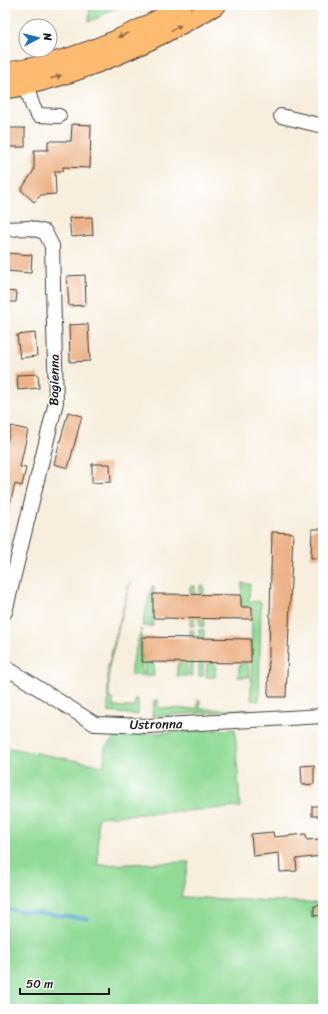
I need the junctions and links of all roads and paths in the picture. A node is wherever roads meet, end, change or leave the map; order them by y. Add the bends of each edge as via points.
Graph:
1 (183, 5) edge
2 (217, 5) edge
3 (5, 72) edge
4 (26, 86) junction
5 (5, 90) edge
6 (59, 116) dead end
7 (281, 116) dead end
8 (323, 126) edge
9 (5, 228) edge
10 (5, 612) edge
11 (5, 667) edge
12 (323, 716) edge

1 -> 3 main road via 141,28 85,51
4 -> 2 main road via 106,62 164,35
4 - 5 main road
4 - 6 street via 38,115
7 - 8 street
9 - 10 street, Bagienna via 30,228 45,232 52,246 56,402
11 - 12 street, Ustronna via 95,724 148,726

